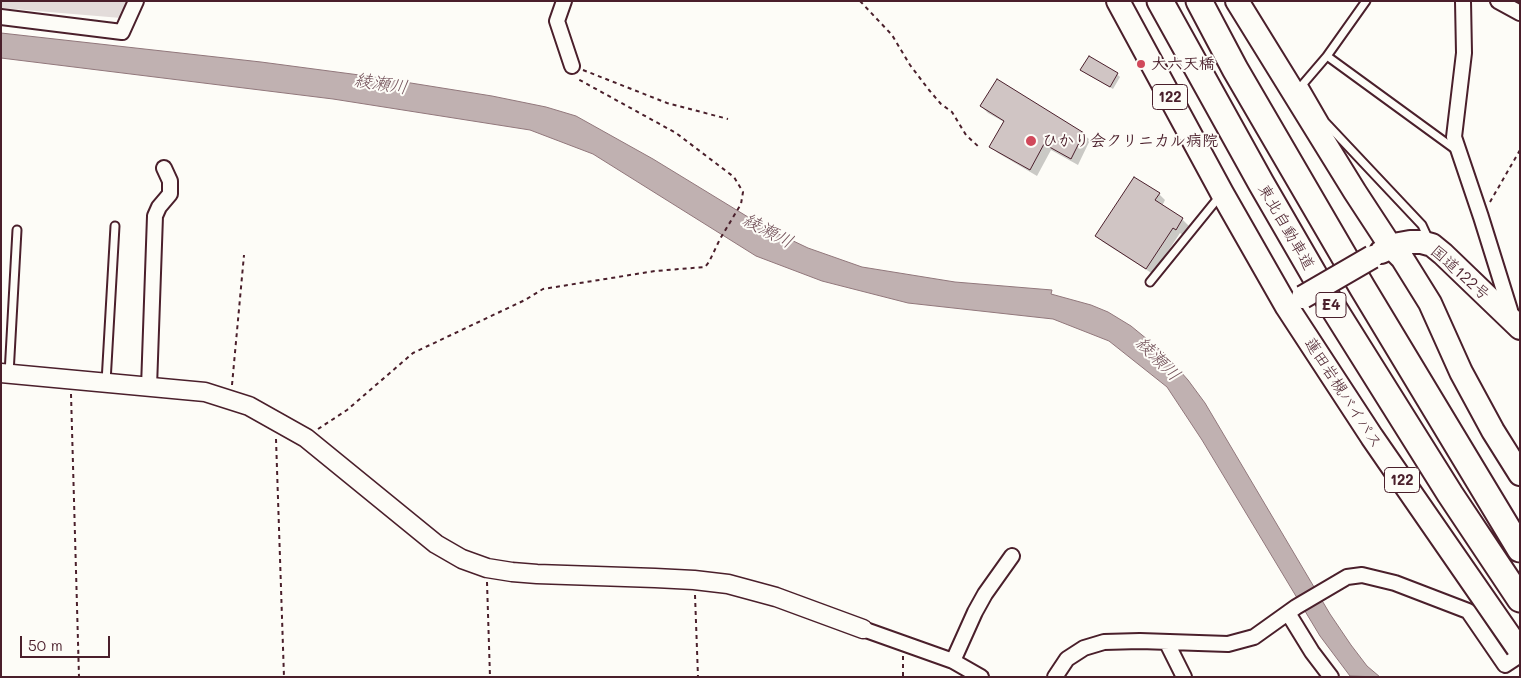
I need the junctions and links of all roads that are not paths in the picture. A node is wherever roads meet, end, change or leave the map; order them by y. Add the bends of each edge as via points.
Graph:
1 (136, 1) edge
2 (564, 1) edge
3 (1118, 1) edge
4 (1160, 1) edge
5 (1199, 1) edge
6 (1237, 1) edge
7 (1366, 1) edge
8 (1463, 1) edge
9 (1498, 1) edge
10 (1520, 13) edge
11 (1, 17) edge
12 (1327, 56) junction
13 (572, 66) road end
14 (1459, 152) junction
15 (164, 168) dead end
16 (1222, 193) junction
17 (115, 226) dead end
18 (17, 230) dead end
19 (1432, 246) junction
20 (1382, 252) junction
21 (1150, 282) dead end
22 (1295, 302) junction
23 (1515, 324) edge
24 (5, 373) edge
25 (106, 382) junction
26 (149, 387) junction
27 (1520, 474) edge
28 (1520, 549) edge
29 (1012, 556) dead end
30 (1520, 599) edge
31 (1292, 610) junction
32 (864, 629) joint
33 (1168, 643) junction
34 (1520, 655) edge
35 (1512, 658) edge
36 (953, 661) junction
37 (981, 677) edge
38 (1054, 677) edge
39 (1184, 677) edge
40 (1331, 677) edge

1 - 11 street via 122,32
2 - 13 street via 557,21
3 - 16 highway, 蓮田岩槻バイパス / 122
4 - 30 highway, 東北自動車道 / E4 via 1330,304
5 - 28 highway, E4 via 1362,287
6 - 20 highway via 1355,192
7 - 12 lane
8 - 14 street via 1464,53 1454,137
9 - 10 street
12 - 14 lane
12 - 19 lane via 1303,84 1325,122 1422,225
14 - 23 street
15 - 26 street via 170,182 170,194 155,216
16 - 21 lane
16 - 22 highway, 蓮田岩槻バイパス / 122
17 - 25 lane
18 - 24 lane
19 - 20 highway, 国道122号 via 1410,242
19 - 23 highway, 国道122号
20 - 22 highway, bridge
20 - 27 highway via 1402,258 1430,303 1461,372
22 - 35 highway, 蓮田岩槻バイパス / 122 via 1372,437
24 - 25 street
25 - 26 street
26 - 32 street via 205,392 249,406 276,420 306,438 436,544 462,559 487,568 537,574 728,584
29 - 36 street via 985,594
31 - 33 street via 1254,636 1228,644
31 - 35 street via 1346,577 1362,575 1396,583 1468,612
31 - 40 street via 1312,652
32 - 36 street
33 - 38 street via 1104,642 1084,648 1067,659
33 - 39 street
34 - 35 street
36 - 37 street

